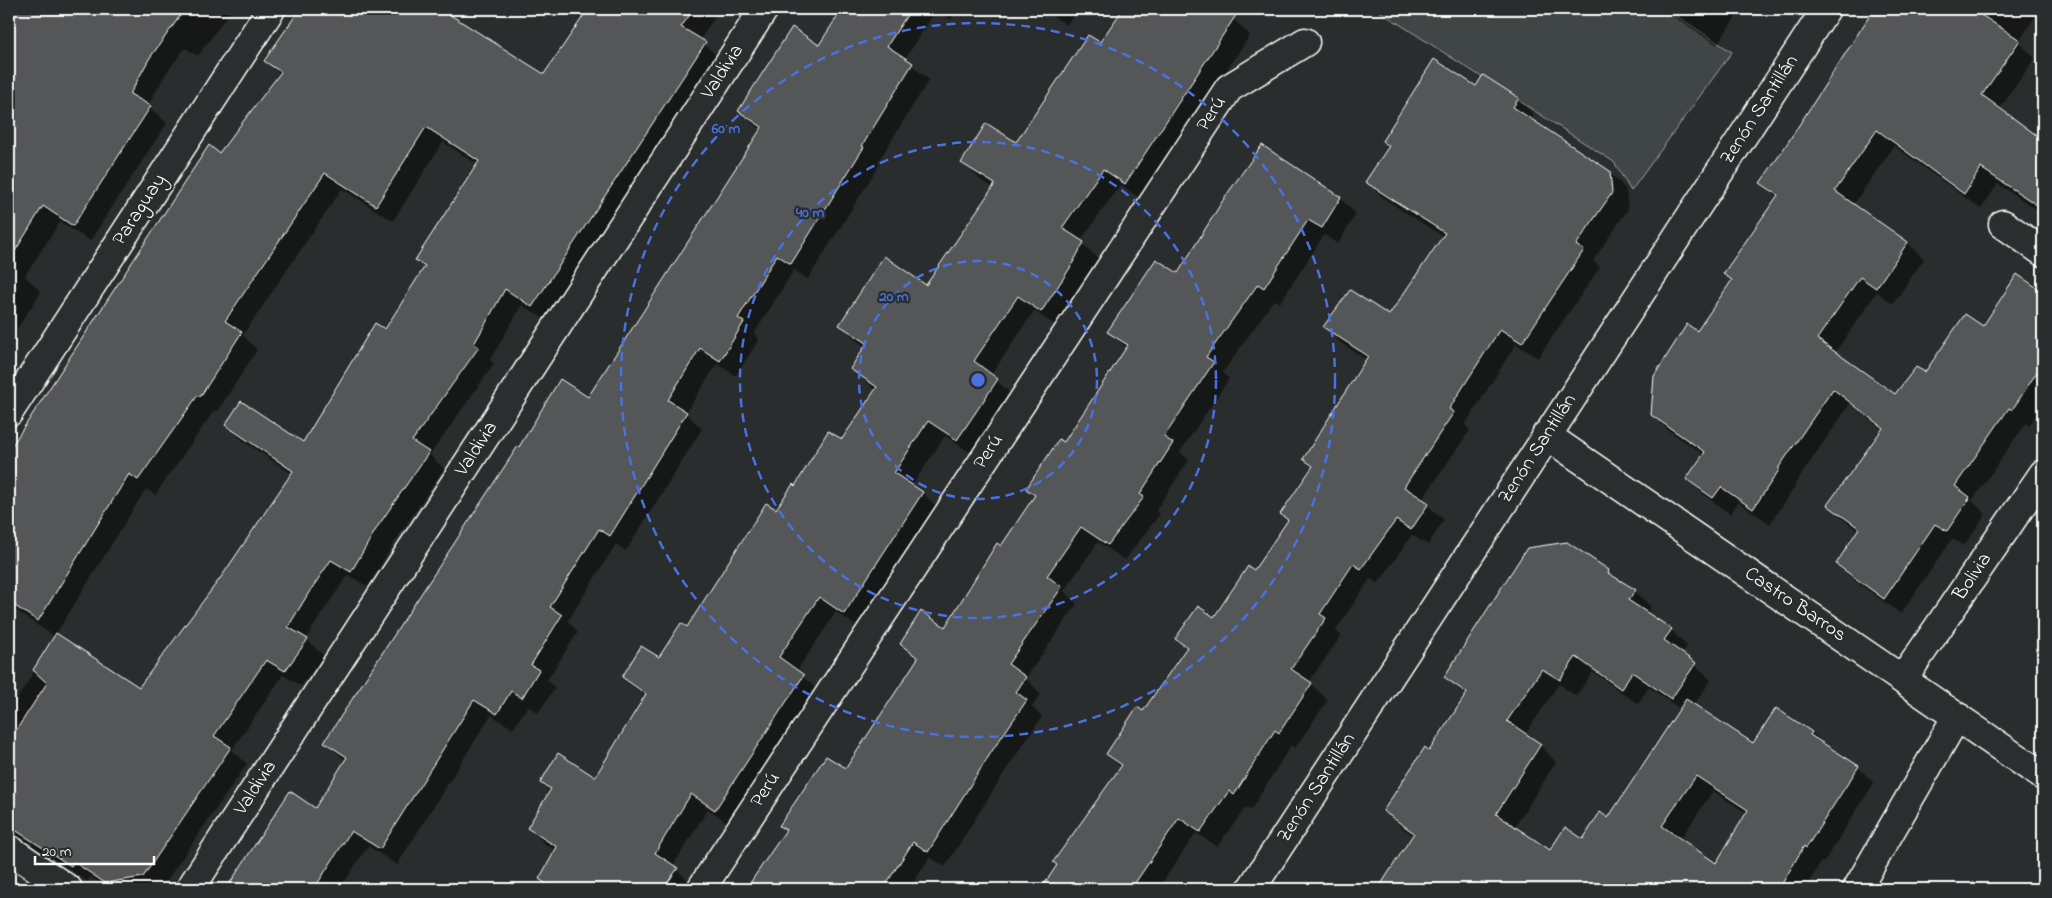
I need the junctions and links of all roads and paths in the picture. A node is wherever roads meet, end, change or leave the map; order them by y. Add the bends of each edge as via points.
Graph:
1 (271, 9) edge
2 (764, 9) edge
3 (1826, 9) edge
4 (1304, 42) dead end
5 (2003, 224) dead end
6 (2043, 252) edge
7 (9, 412) edge
8 (1546, 435) junction
9 (2043, 474) edge
10 (1903, 679) junction
11 (1956, 716) junction
12 (2043, 776) edge
13 (9, 850) edge
14 (68, 889) edge
15 (190, 889) edge
16 (701, 889) edge
17 (1251, 889) edge
18 (1857, 889) edge

1 - 7 street, Paraguay
2 - 15 street, Valdivia
3 - 8 street, Zenón Santillán
4 - 16 street, Perú via 1229,88
5 - 6 street
8 - 10 street, Castro Barros
8 - 17 street, Zenón Santillán
9 - 10 street, Bolivia
10 - 11 street, Castro Barros
11 - 12 street, Castro Barros
11 - 18 street
13 - 14 street

